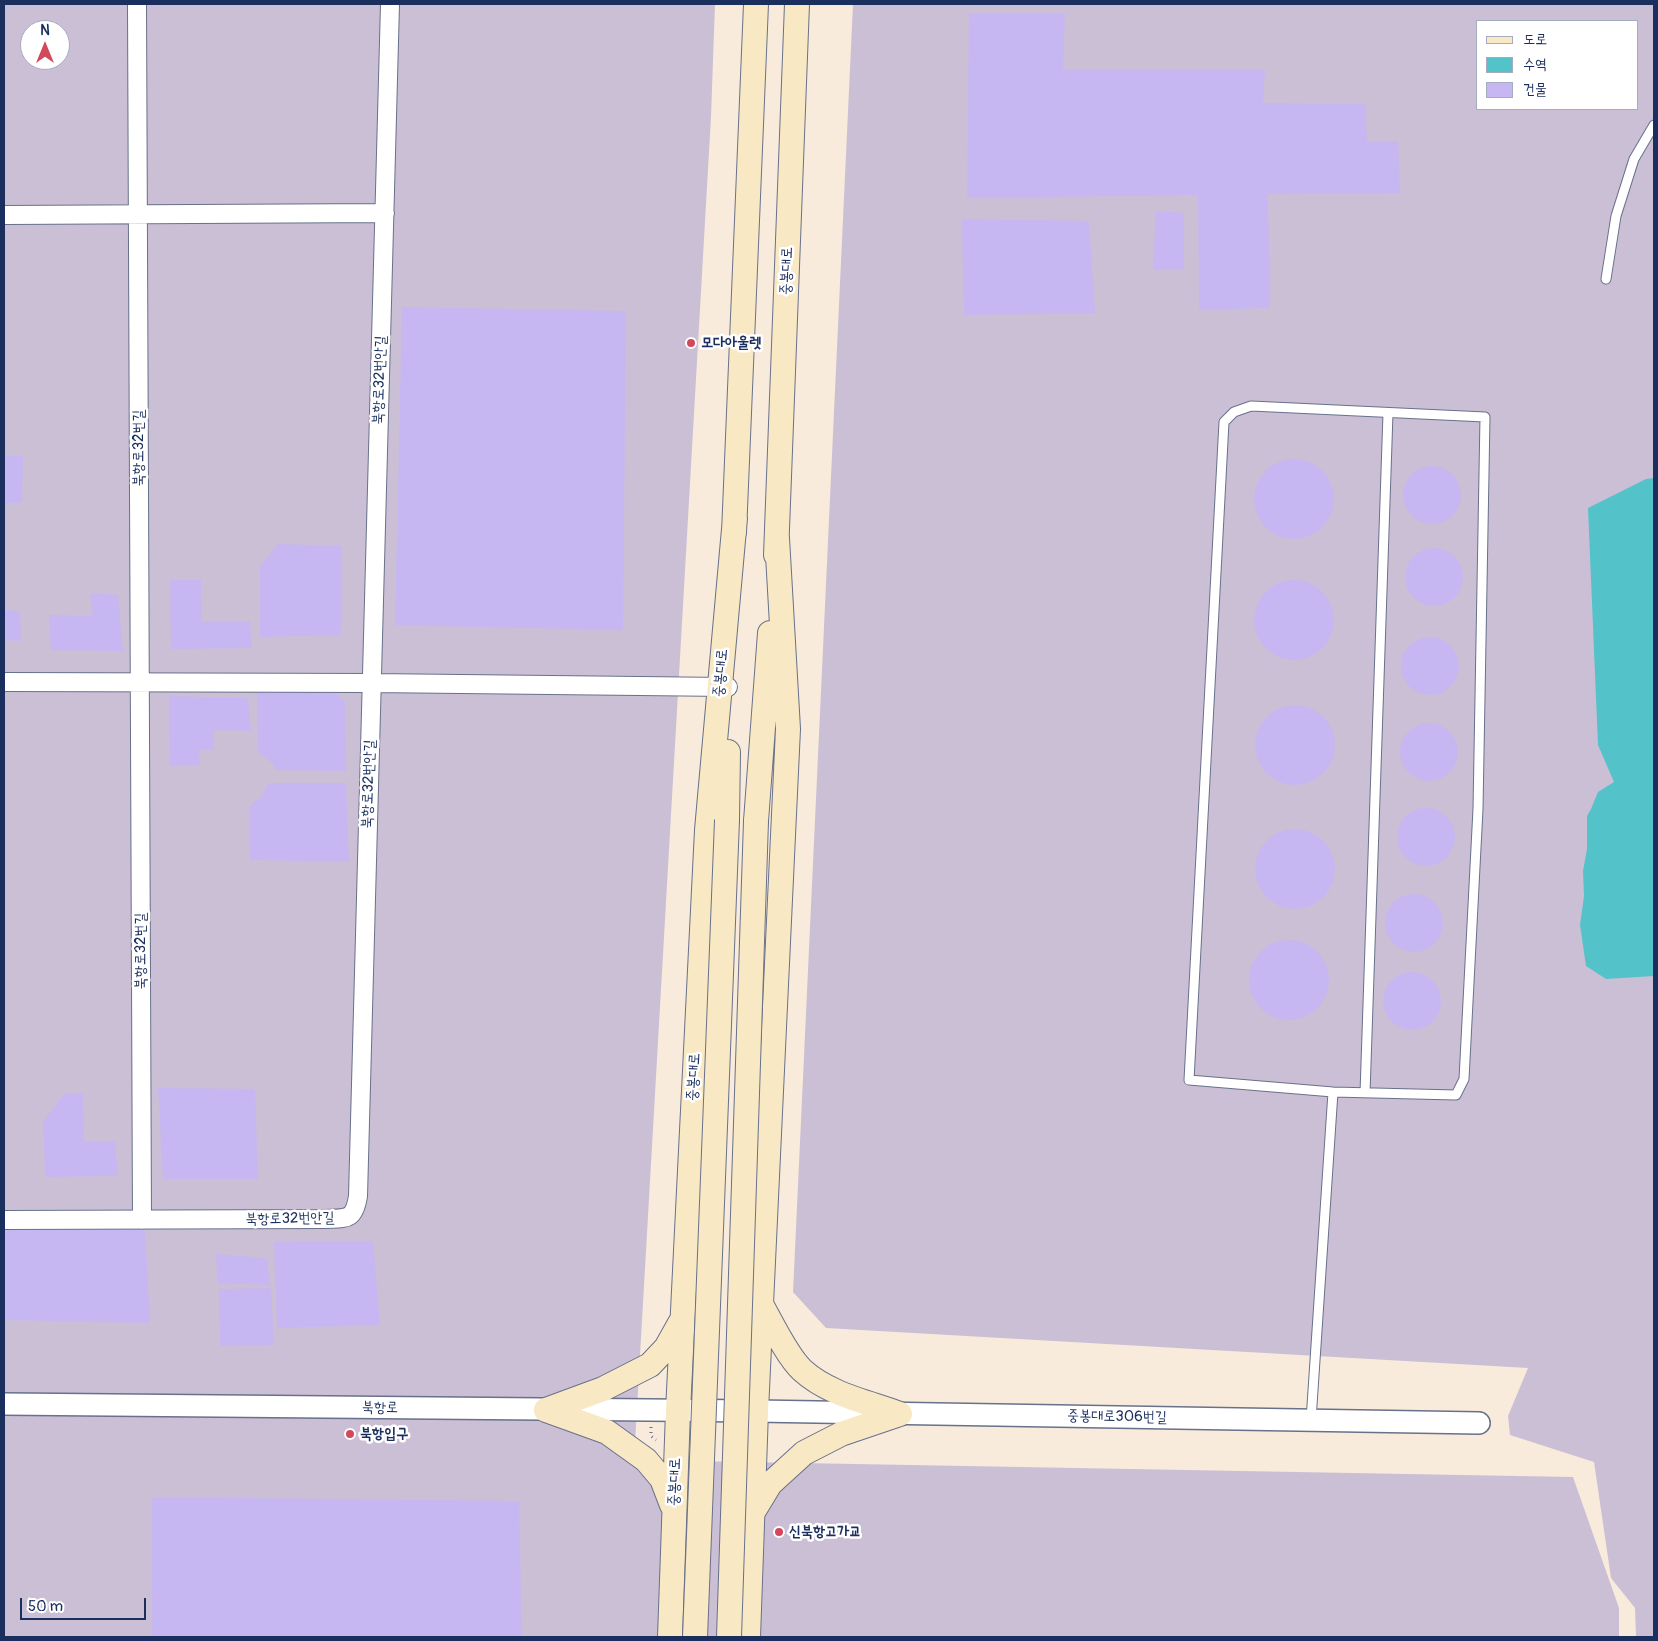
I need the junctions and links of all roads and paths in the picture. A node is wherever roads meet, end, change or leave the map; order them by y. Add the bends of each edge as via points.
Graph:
1 (137, 4) edge
2 (390, 4) edge
3 (756, 4) edge
4 (797, 4) edge
5 (1654, 125) edge
6 (385, 213) junction
7 (4, 214) edge
8 (138, 214) junction
9 (1606, 279) dead end
10 (1388, 412) junction
11 (777, 538) junction
12 (4, 682) edge
13 (140, 682) junction
14 (372, 683) junction
15 (724, 687) junction
16 (1333, 1092) junction
17 (1365, 1092) junction
18 (4, 1220) edge
19 (142, 1220) junction
20 (761, 1304) junction
21 (682, 1319) junction
22 (4, 1404) edge
23 (546, 1410) junction
24 (678, 1411) junction
25 (756, 1411) junction
26 (900, 1414) junction
27 (1311, 1421) junction
28 (1479, 1424) dead end
29 (674, 1511) junction
30 (753, 1513) junction
31 (670, 1637) edge
32 (695, 1637) edge
33 (729, 1637) edge
34 (748, 1637) edge

1 - 8 street, 북항로32번길
2 - 6 street, 북항로32번안길
3 - 15 main road, 중봉대로 via 735,518
4 - 11 main road, 중봉대로
5 - 9 lane via 1634,159 1616,216
6 - 8 street
6 - 14 street, 북항로32번안길
7 - 8 street
8 - 13 street, 북항로32번길
10 - 16 lane via 1251,406 1234,412 1224,422 1189,1080
10 - 17 lane
10 - 17 lane via 1485,417 1478,809 1464,1078 1456,1095
11 - 20 main road, 중봉대로 via 788,730
11 - 33 main road, 중봉대로, bridge via 756,821
12 - 13 street
13 - 14 street
13 - 19 street, 북항로32번길
14 - 15 street
14 - 19 street, 북항로32번안길 via 356,1209 346,1218
15 - 21 main road, 중봉대로 via 707,830
15 - 32 main road, 중봉대로, bridge via 728,820
16 - 17 lane
16 - 27 lane
18 - 19 street, 북항로32번안길
20 - 25 main road, 중봉대로
20 - 26 main road via 800,1369 825,1387
21 - 23 main road via 666,1348 650,1365 603,1389
21 - 24 main road, 중봉대로
22 - 23 street, 북항로
23 - 24 street, 북항로
23 - 29 main road via 607,1432 646,1460 662,1479
24 - 25 street, 북항로
24 - 29 main road, 중봉대로
25 - 26 street, 중봉대로306번길
25 - 30 main road, 중봉대로
26 - 27 street, 중봉대로306번길
26 - 30 main road via 841,1434 804,1452 770,1484
27 - 28 street, 중봉대로306번길
29 - 31 main road, 중봉대로
30 - 34 main road, 중봉대로

